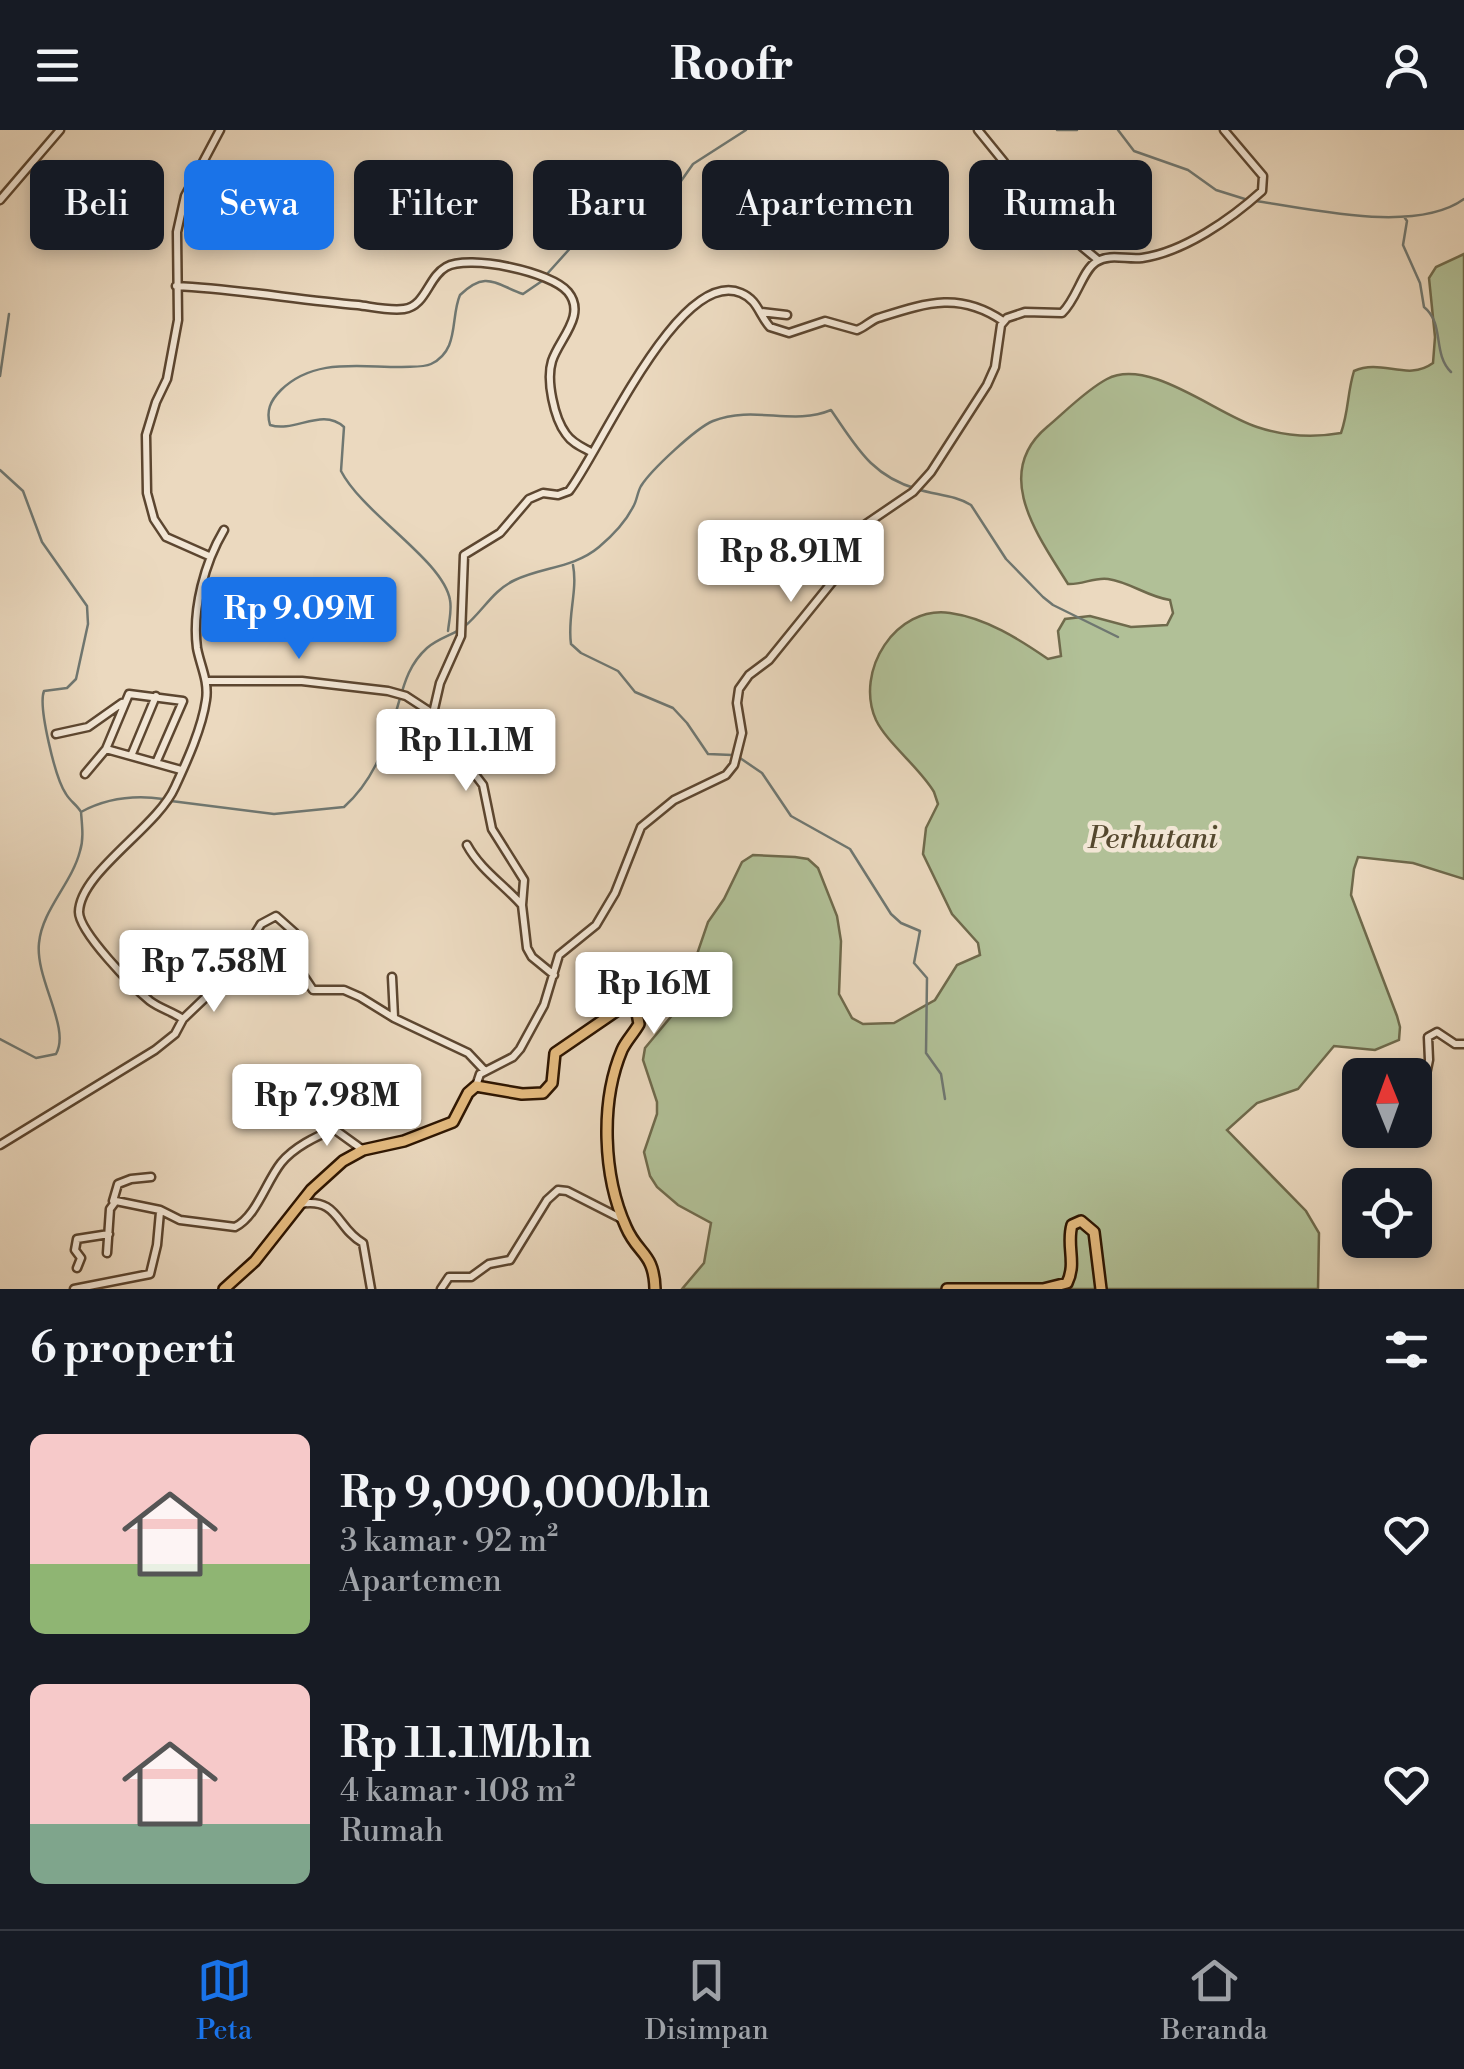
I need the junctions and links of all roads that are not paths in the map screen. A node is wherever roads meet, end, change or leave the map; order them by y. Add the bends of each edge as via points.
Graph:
1 (60, 130) edge
2 (220, 130) edge
3 (978, 130) edge
4 (1224, 130) edge
5 (0, 200) edge
6 (1098, 260) junction
7 (176, 286) junction
8 (761, 312) junction
9 (787, 315) dead end
10 (1003, 322) junction
11 (591, 452) junction
12 (224, 530) dead end
13 (209, 556) junction
14 (206, 681) junction
15 (156, 696) junction
16 (123, 702) junction
17 (432, 714) junction
18 (56, 734) dead end
19 (106, 749) junction
20 (131, 756) junction
21 (156, 763) junction
22 (182, 770) junction
23 (85, 774) dead end
24 (467, 845) dead end
25 (522, 905) junction
26 (554, 975) junction
27 (392, 977) dead end
28 (183, 1018) junction
29 (394, 1018) junction
30 (1464, 1044) edge
31 (1429, 1058) edge
32 (485, 1071) junction
33 (476, 1086) junction
34 (0, 1145) edge
35 (362, 1150) junction
36 (151, 1178) dead end
37 (113, 1202) junction
38 (299, 1205) junction
39 (160, 1210) junction
40 (622, 1218) junction
41 (109, 1234) junction
42 (107, 1252) dead end
43 (77, 1268) dead end
44 (74, 1289) edge
45 (224, 1289) edge
46 (372, 1289) edge
47 (440, 1289) edge
48 (655, 1289) edge
49 (947, 1289) edge
50 (1101, 1289) edge

1 - 5 street
2 - 7 street via 184,196
3 - 6 street via 1004,162 1002,198
4 - 6 street via 1263,176 1258,196 1191,243 1142,258
6 - 10 street via 1062,313 1024,312
7 - 11 street via 405,309 437,274 458,263 477,261 554,281 566,288 575,312 551,363 554,399 564,432
7 - 13 street via 178,320 167,379 146,435 147,493 166,536
8 - 9 street
8 - 10 street via 770,327 789,333 826,321 857,330 946,301 966,303
8 - 11 street via 750,298 729,290 697,301
10 - 26 street via 988,385 916,490 866,524 850,560 739,688 742,733 734,765 640,827 616,893 588,934 564,949
11 - 17 street via 569,492 528,499 500,533 464,555 461,636
12 - 13 street
13 - 14 street via 196,631
14 - 17 street via 302,680 388,692
14 - 22 street via 204,711
15 - 16 street via 129,694
15 - 20 street
15 - 21 street via 183,701
16 - 18 street via 88,727
16 - 19 street
17 - 25 street via 422,751 426,763 437,770 475,771 492,829 524,880
19 - 20 street
19 - 23 street
20 - 21 street
21 - 22 street
22 - 28 street via 153,822 84,894 80,918 152,1003
24 - 25 street
25 - 26 street via 527,948
26 - 32 street via 520,1049
27 - 29 street
28 - 29 street via 230,974 261,924 276,916 295,932 297,966 313,990 344,990
28 - 34 street via 155,1050
29 - 32 street via 468,1053
30 - 31 street via 1437,1032 1428,1038
32 - 33 street
33 - 35 main road via 453,1122
33 - 40 main road via 543,1092 552,1084 558,1050 623,1006 636,1010 639,1024 622,1049 606,1136
35 - 38 main road
35 - 39 street via 337,1129 301,1145 234,1227
36 - 37 street via 118,1184
37 - 39 street
37 - 41 street
38 - 45 main road
38 - 46 street via 327,1207 364,1242
39 - 44 street via 150,1274
40 - 47 street via 558,1190 510,1260 488,1264 473,1276 446,1278
40 - 48 main road via 652,1261
41 - 42 street
41 - 43 street via 77,1239
49 - 50 main road via 1066,1283 1073,1265 1070,1232 1080,1222 1094,1232

